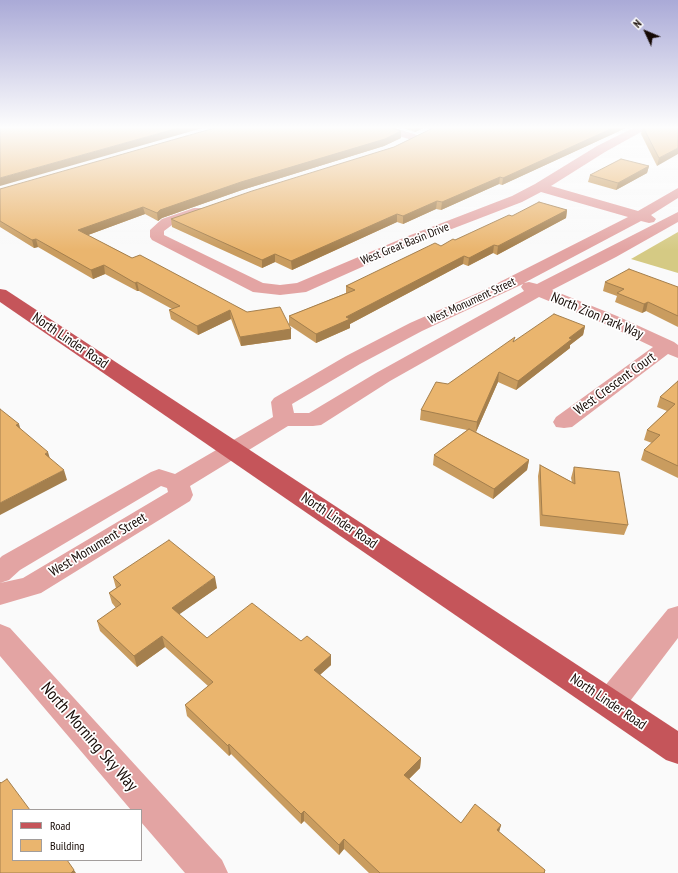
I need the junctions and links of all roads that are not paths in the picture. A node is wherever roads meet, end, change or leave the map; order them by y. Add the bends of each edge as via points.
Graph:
1 (571, 168) edge
2 (540, 187) junction
3 (678, 192) edge
4 (210, 206) edge
5 (641, 216) junction
6 (672, 219) edge
7 (516, 280) junction
8 (537, 291) junction
9 (0, 294) edge
10 (672, 349) edge
11 (284, 420) junction
12 (564, 422) dead end
13 (232, 449) junction
14 (177, 483) junction
15 (0, 573) edge
16 (0, 594) edge
17 (678, 617) edge
18 (0, 636) edge
19 (610, 703) junction
20 (678, 749) edge
21 (209, 873) edge

1 - 2 street, West Great Basin Drive
2 - 4 street, West Great Basin Drive via 488,212 375,255 308,286 290,290 267,289 252,285 157,237 157,230 167,222
2 - 5 street
3 - 5 street, West Monument Street
5 - 6 street
5 - 7 street, West Monument Street
6 - 8 street, West Monument Street
7 - 8 street, North Zion Park Way
7 - 11 street, West Monument Street via 353,360 281,402
8 - 10 street, North Zion Park Way via 611,320
8 - 11 street, West Monument Street via 383,377 313,420
9 - 13 main road, North Linder Road
10 - 12 street, West Crescent Court
11 - 13 street, West Monument Street
13 - 14 street, West Monument Street
13 - 19 main road, North Linder Road
14 - 15 street, West Monument Street via 159,477 10,563
14 - 16 street, West Monument Street via 182,495 31,586
17 - 19 street
18 - 21 street, North Morning Sky Way
19 - 20 main road, North Linder Road

